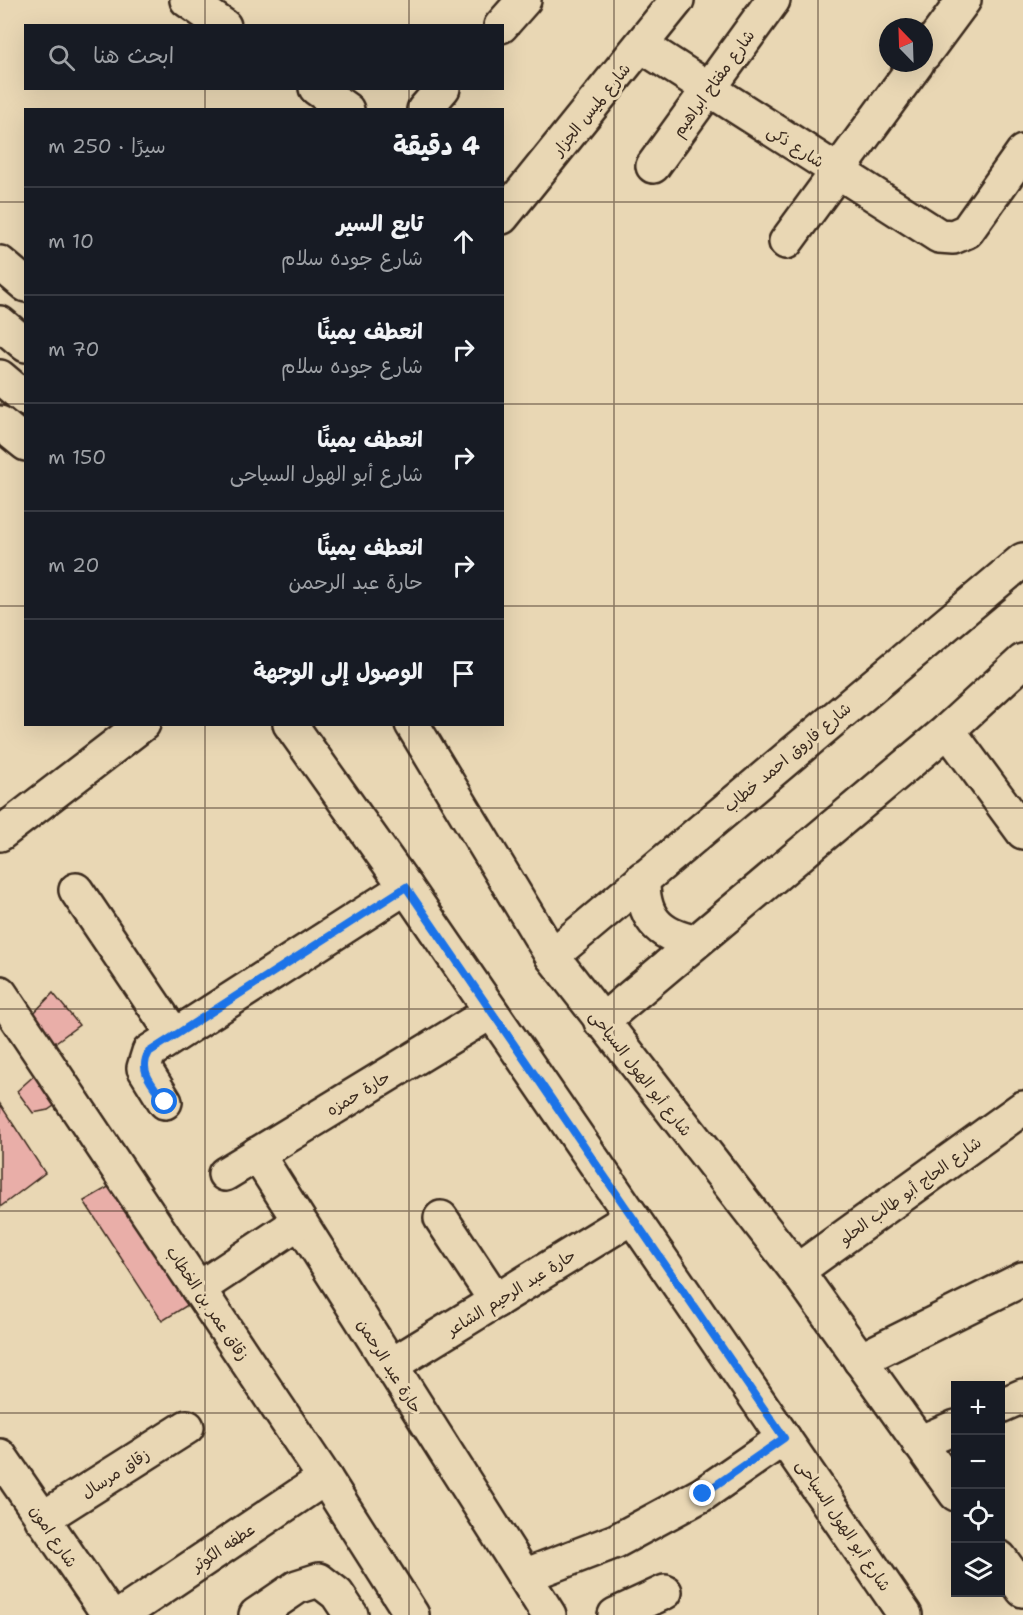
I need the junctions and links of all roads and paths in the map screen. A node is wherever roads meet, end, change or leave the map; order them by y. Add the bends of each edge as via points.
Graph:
1 (187, 0) edge
2 (524, 0) edge
3 (677, 0) edge
4 (773, 0) edge
5 (964, 0) edge
6 (221, 24) edge
7 (503, 24) edge
8 (933, 42) edge
9 (642, 46) junction
10 (910, 72) edge
11 (319, 90) edge
12 (441, 90) edge
13 (709, 90) junction
14 (344, 108) edge
15 (426, 108) edge
16 (1023, 152) edge
17 (653, 166) dead end
18 (836, 172) junction
19 (504, 215) edge
20 (786, 242) dead end
21 (0, 263) edge
22 (24, 283) edge
23 (0, 323) edge
24 (24, 343) edge
25 (0, 377) edge
26 (24, 397) edge
27 (1023, 561) edge
28 (1023, 661) edge
29 (140, 726) edge
30 (291, 726) edge
31 (413, 726) edge
32 (948, 730) junction
33 (1023, 832) edge
34 (0, 834) edge
35 (643, 878) junction
36 (406, 887) junction
37 (76, 890) dead end
38 (694, 942) junction
39 (552, 956) junction
40 (0, 993) edge
41 (491, 1012) junction
42 (601, 1022) junction
43 (174, 1035) junction
44 (165, 1102) dead end
45 (1023, 1108) edge
46 (257, 1154) junction
47 (225, 1174) dead end
48 (632, 1217) junction
49 (441, 1218) dead end
50 (299, 1222) junction
51 (797, 1271) junction
52 (1023, 1279) edge
53 (198, 1289) junction
54 (496, 1301) junction
55 (860, 1360) junction
56 (390, 1366) junction
57 (1023, 1396) edge
58 (1005, 1404) edge
59 (187, 1427) dead end
60 (951, 1429) edge
61 (784, 1438) junction
62 (919, 1443) junction
63 (0, 1456) edge
64 (325, 1478) junction
65 (952, 1489) edge
66 (42, 1519) junction
67 (524, 1576) junction
68 (665, 1592) dead end
69 (108, 1615) edge
70 (121, 1615) edge
71 (256, 1615) edge
72 (351, 1615) edge
73 (412, 1615) edge
74 (549, 1615) edge
75 (615, 1615) edge
76 (905, 1615) edge

1 - 6 street
2 - 7 street
3 - 9 street, شارع لميس الجزار
4 - 13 street, شارع مفتاح ابراهيم
5 - 8 street
9 - 13 street, شارع ذكى
9 - 19 street, شارع لميس الجزار
10 - 18 street
11 - 14 street
12 - 15 street
13 - 17 street, شارع مفتاح ابراهيم
13 - 18 street, شارع ذكى
16 - 18 street, شارع ذكى via 967,231 953,237 926,230
18 - 20 street
21 - 22 street
23 - 24 street
25 - 26 street
27 - 35 street, شارع فاروق احمد خطاب
28 - 32 street
29 - 34 street
30 - 36 street, شارع أبو الهول السياحى
31 - 39 street, شارع أبو الهول السياحى
32 - 33 street
32 - 38 street
35 - 38 street via 642,897 660,929 676,939
35 - 39 street, شارع فاروق احمد خطاب
36 - 41 street, شارع أبو الهول السياحى
36 - 43 street
37 - 43 street
38 - 42 street
39 - 42 street, شارع أبو الهول السياحى
40 - 53 street, زقاق عمر بن الخطاب
41 - 46 street, حارة حمزه
41 - 48 street, شارع أبو الهول السياحى
42 - 51 street, شارع أبو الهول السياحى
43 - 44 street via 144,1060 147,1077
45 - 51 street, شارع الحاج أبو طالب الحلو
46 - 47 street, حارة حمزه
46 - 50 street, حارة عبد الرحمن
48 - 54 street, حارة عبد الرحيم الشاعر
48 - 61 street, شارع أبو الهول السياحى
49 - 54 street
50 - 53 street
50 - 56 street, حارة عبد الرحمن
51 - 55 street, شارع أبو الهول السياحى
52 - 55 street
53 - 64 street, زقاق عمر بن الخطاب
54 - 56 street, حارة عبد الرحيم الشاعر
55 - 62 street, شارع أبو الهول السياحى
56 - 67 street, حارة عبد الرحمن
57 - 58 street
59 - 66 street, زقاق مرسال
60 - 62 street
61 - 67 street via 703,1494 616,1541
61 - 76 street, شارع أبو الهول السياحى
62 - 65 street, شارع أبو الهول السياحى
63 - 66 street, شارع امون
64 - 70 street, عطفه الكوثر
64 - 73 street, زقاق عمر بن الخطاب
66 - 69 street, شارع امون
67 - 74 street, حارة عبد الرحمن
68 - 75 street
71 - 72 street via 297,1587 319,1580 337,1594

